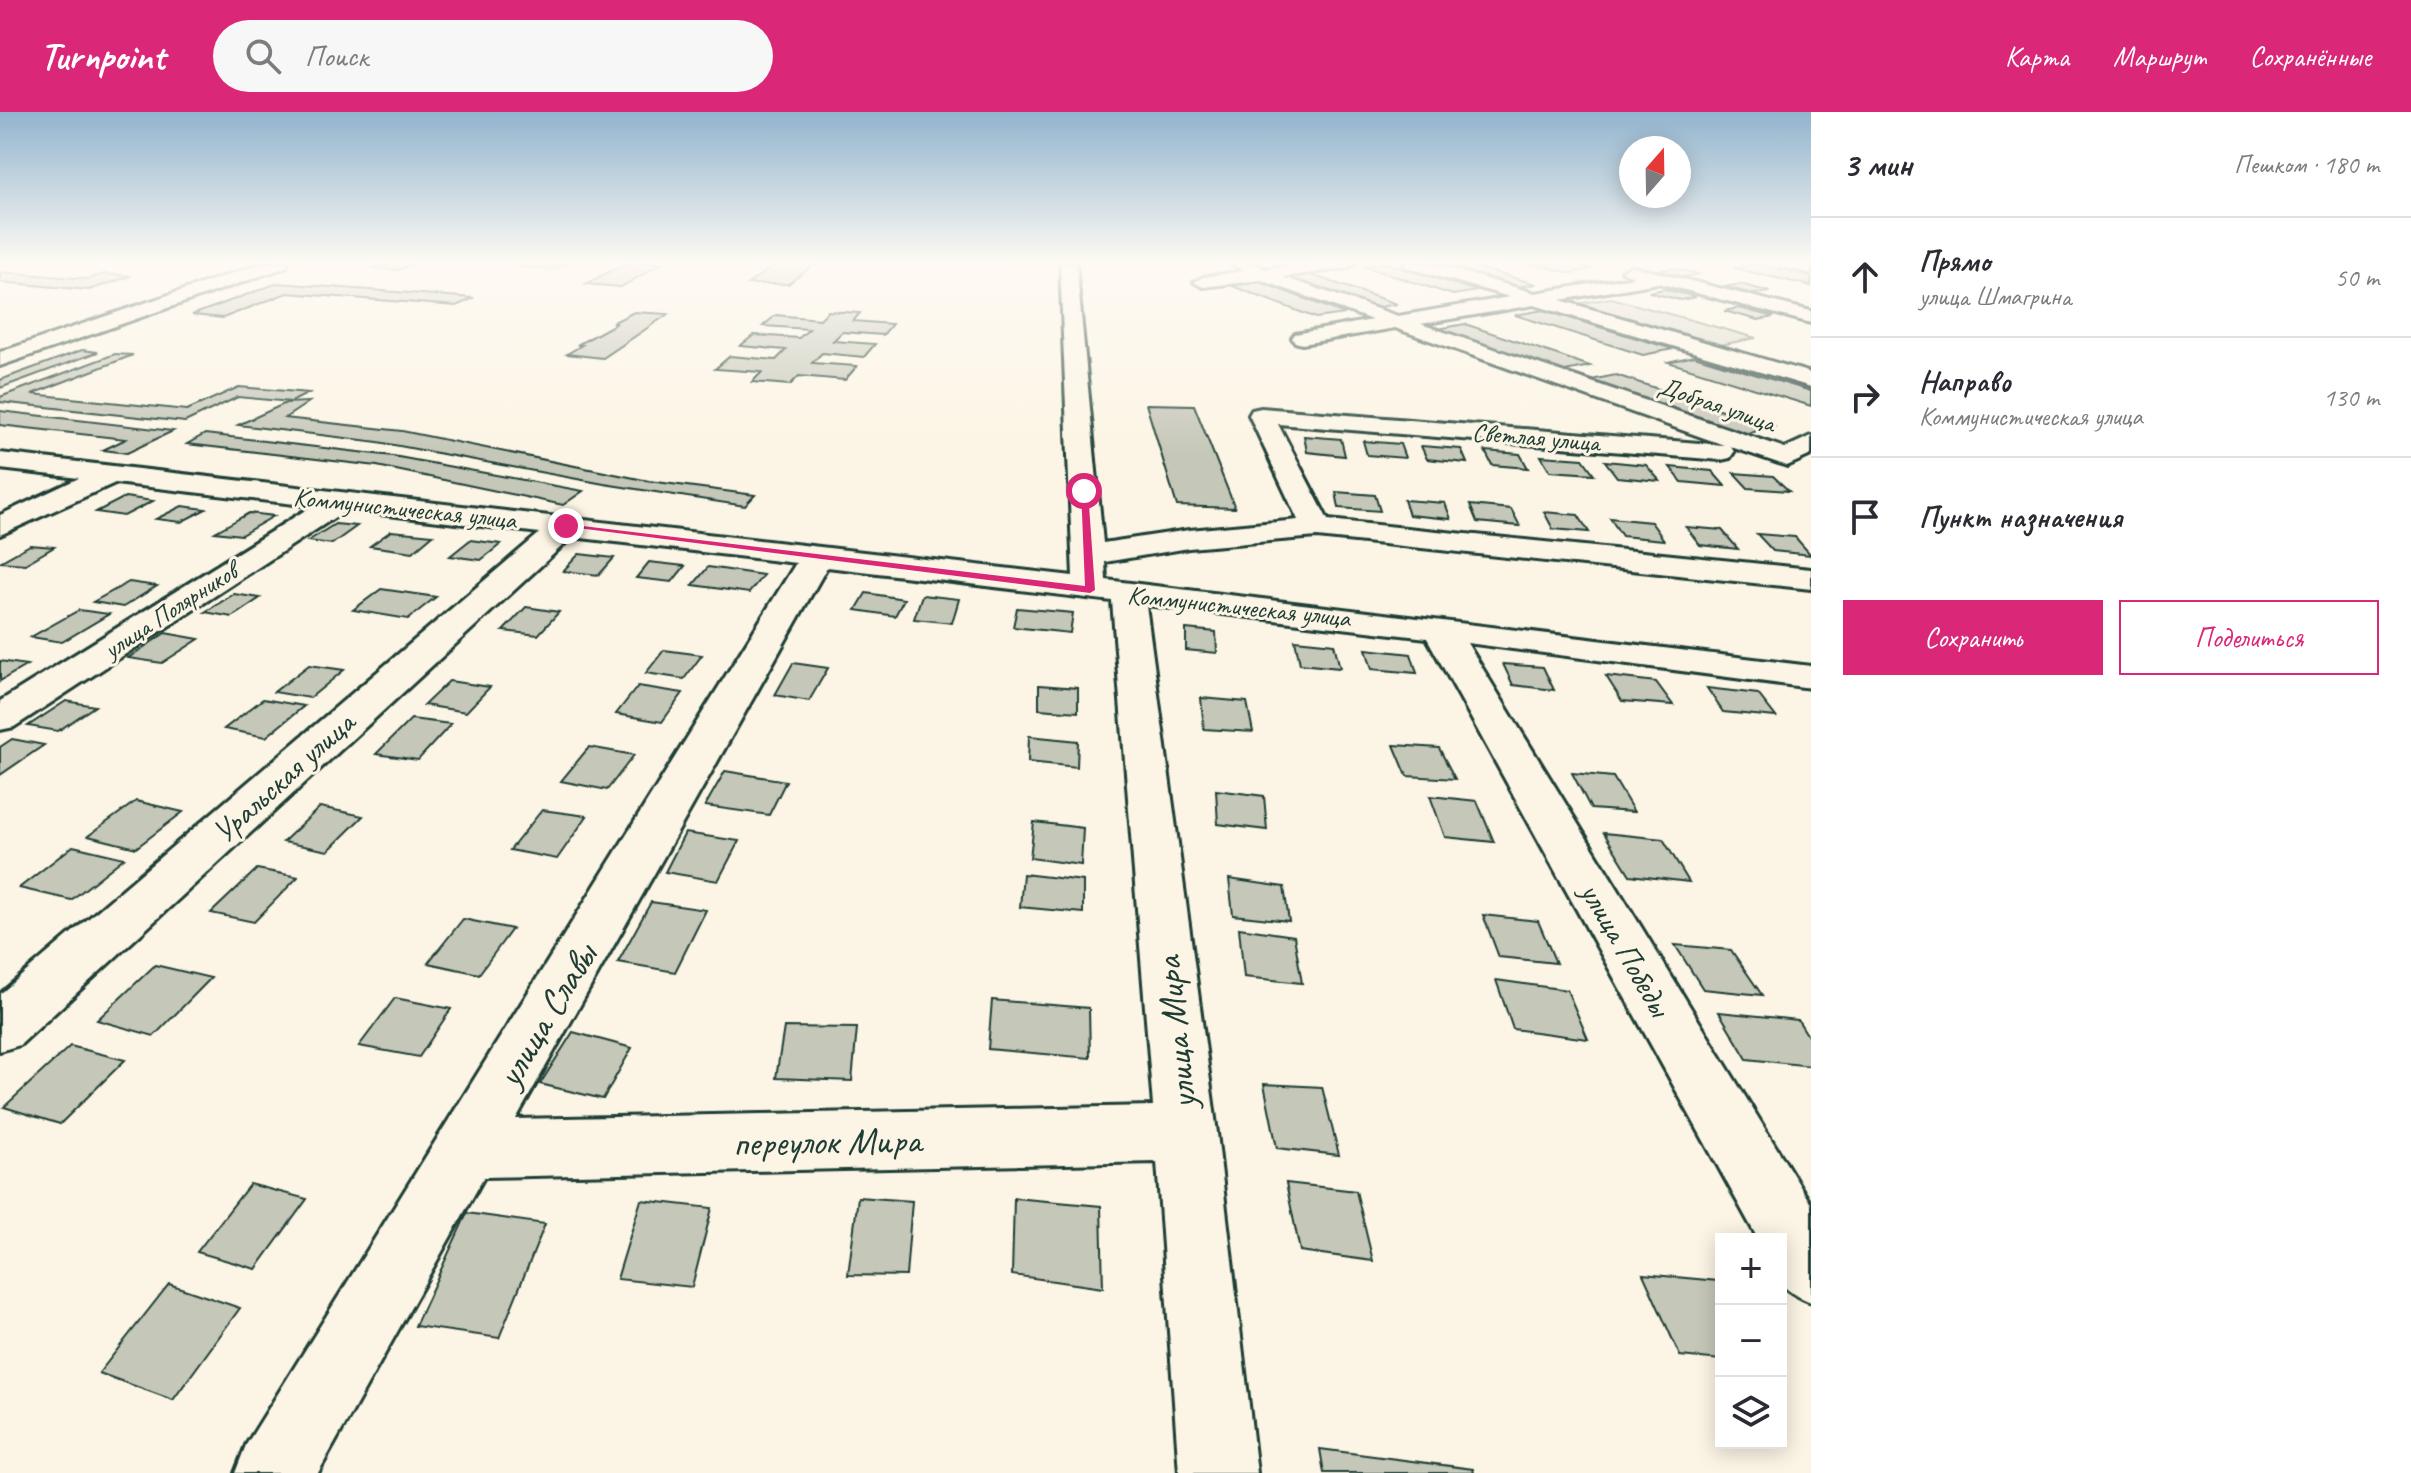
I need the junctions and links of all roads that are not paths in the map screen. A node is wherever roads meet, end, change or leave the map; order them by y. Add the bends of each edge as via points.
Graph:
1 (95, 327) edge
2 (1073, 327) edge
3 (1370, 327) edge
4 (1410, 327) edge
5 (1626, 327) edge
6 (1302, 338) dead end
7 (0, 359) edge
8 (1811, 380) edge
9 (1811, 444) edge
10 (1799, 459) edge
11 (0, 461) edge
12 (109, 475) junction
13 (340, 501) junction
14 (0, 526) edge
15 (566, 526) junction
16 (1317, 528) junction
17 (1089, 555) junction
18 (817, 556) junction
19 (1811, 579) edge
20 (1109, 592) junction
21 (1440, 629) junction
22 (1811, 677) edge
23 (0, 718) edge
24 (0, 1028) edge
25 (1186, 1133) junction
26 (467, 1149) junction
27 (1811, 1268) edge
28 (274, 1473) edge
29 (1218, 1473) edge

1 - 7 street
2 - 17 street, улица Мира
3 - 6 street
4 - 10 street, Добрая улица
5 - 8 street
9 - 10 street
10 - 16 street, Светлая улица via 1261,415
11 - 12 street, Коммунистическая улица
12 - 13 street, Коммунистическая улица
12 - 14 street
13 - 15 street, Коммунистическая улица
13 - 23 street, улица Полярников
15 - 18 street, Коммунистическая улица
15 - 24 street, Уральская улица
16 - 17 street via 1189,539
16 - 19 street
17 - 20 street, улица Мира
18 - 20 street, Коммунистическая улица
18 - 26 street, улица Славы
20 - 21 street, Коммунистическая улица
20 - 25 street, улица Мира
21 - 22 street, Коммунистическая улица
21 - 27 street, улица Победы
25 - 26 street, переулок Мира
25 - 29 street, улица Мира
26 - 28 street, улица Славы

